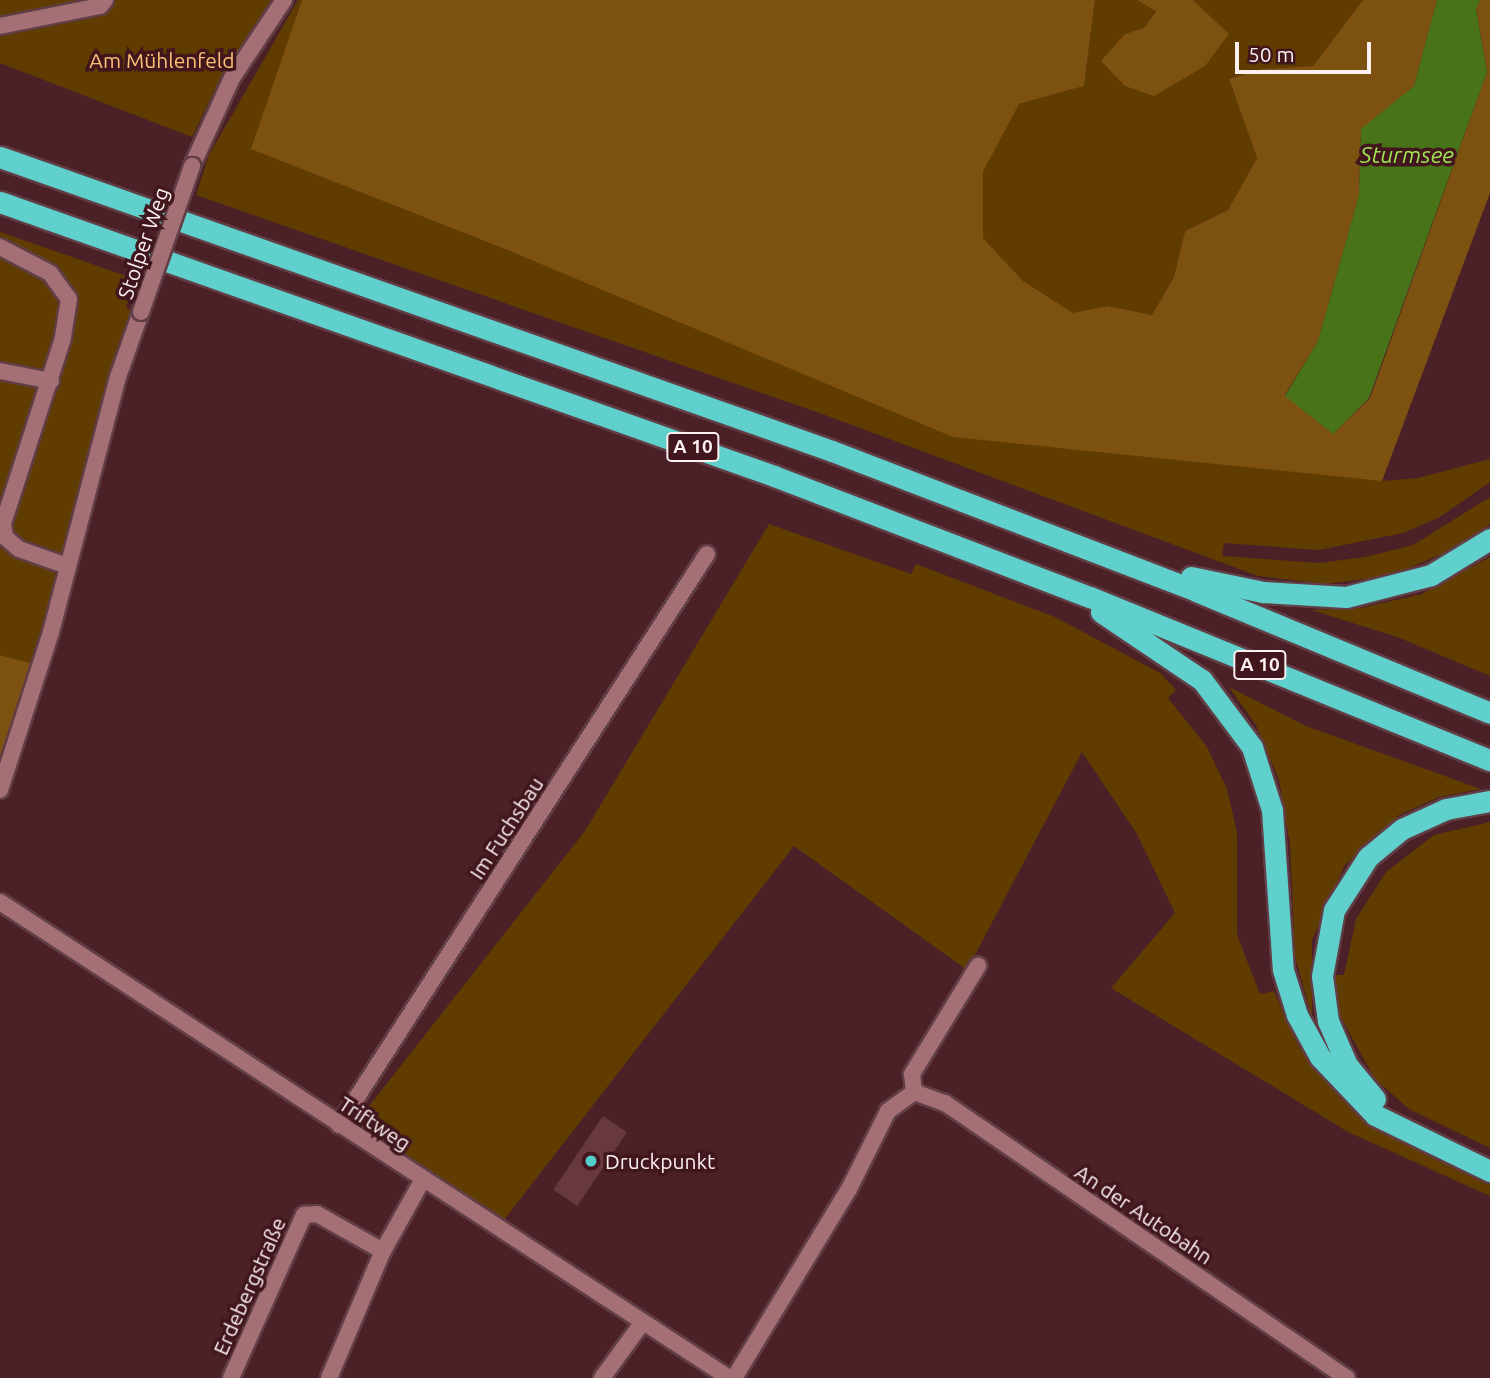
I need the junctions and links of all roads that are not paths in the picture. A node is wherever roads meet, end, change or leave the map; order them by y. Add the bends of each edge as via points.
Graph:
1 (105, 0) edge
2 (284, 0) edge
3 (0, 26) edge
4 (0, 157) edge
5 (0, 202) edge
6 (0, 247) edge
7 (0, 371) edge
8 (51, 381) junction
9 (1490, 539) edge
10 (1065, 540) junction
11 (707, 554) dead end
12 (67, 566) junction
13 (1028, 573) junction
14 (1490, 713) edge
15 (1490, 760) edge
16 (0, 790) edge
17 (1490, 802) edge
18 (0, 902) edge
19 (978, 966) dead end
20 (914, 1092) junction
21 (339, 1125) junction
22 (1490, 1161) edge
23 (1490, 1171) edge
24 (423, 1179) junction
25 (383, 1251) junction
26 (643, 1322) junction
27 (231, 1378) edge
28 (328, 1378) edge
29 (602, 1378) edge
30 (729, 1378) edge
31 (734, 1378) edge
32 (1347, 1378) edge

1 - 3 street via 100,6
2 - 12 street, Stolper Weg, bridge via 232,78 192,166 141,312
4 - 10 highway, A 10 via 510,335
5 - 13 highway, A 10 via 774,476
6 - 8 street via 50,273 69,299
7 - 8 street
8 - 12 street via 3,524 5,537 19,549
9 - 10 highway via 1431,575 1346,597 1218,585
10 - 14 highway, A 10
11 - 21 street, Im Fuchsbau
12 - 16 street, Stolper Weg
13 - 15 highway, A 10
13 - 23 highway via 1151,642 1222,700 1252,747 1268,790 1283,971 1308,1038 1339,1081 1375,1115
17 - 22 highway via 1423,817 1367,857 1334,910 1322,976 1328,1021 1361,1084 1402,1120
18 - 21 street, Triftweg
19 - 20 street via 912,1074
20 - 31 street via 888,1111 849,1189
20 - 32 street, An der Autobahn via 945,1103
21 - 24 street, Triftweg
24 - 25 street
24 - 26 street, Triftweg
25 - 27 street, Erdebergstraße via 317,1214 304,1215
25 - 28 street
26 - 29 street
26 - 30 street, Triftweg

